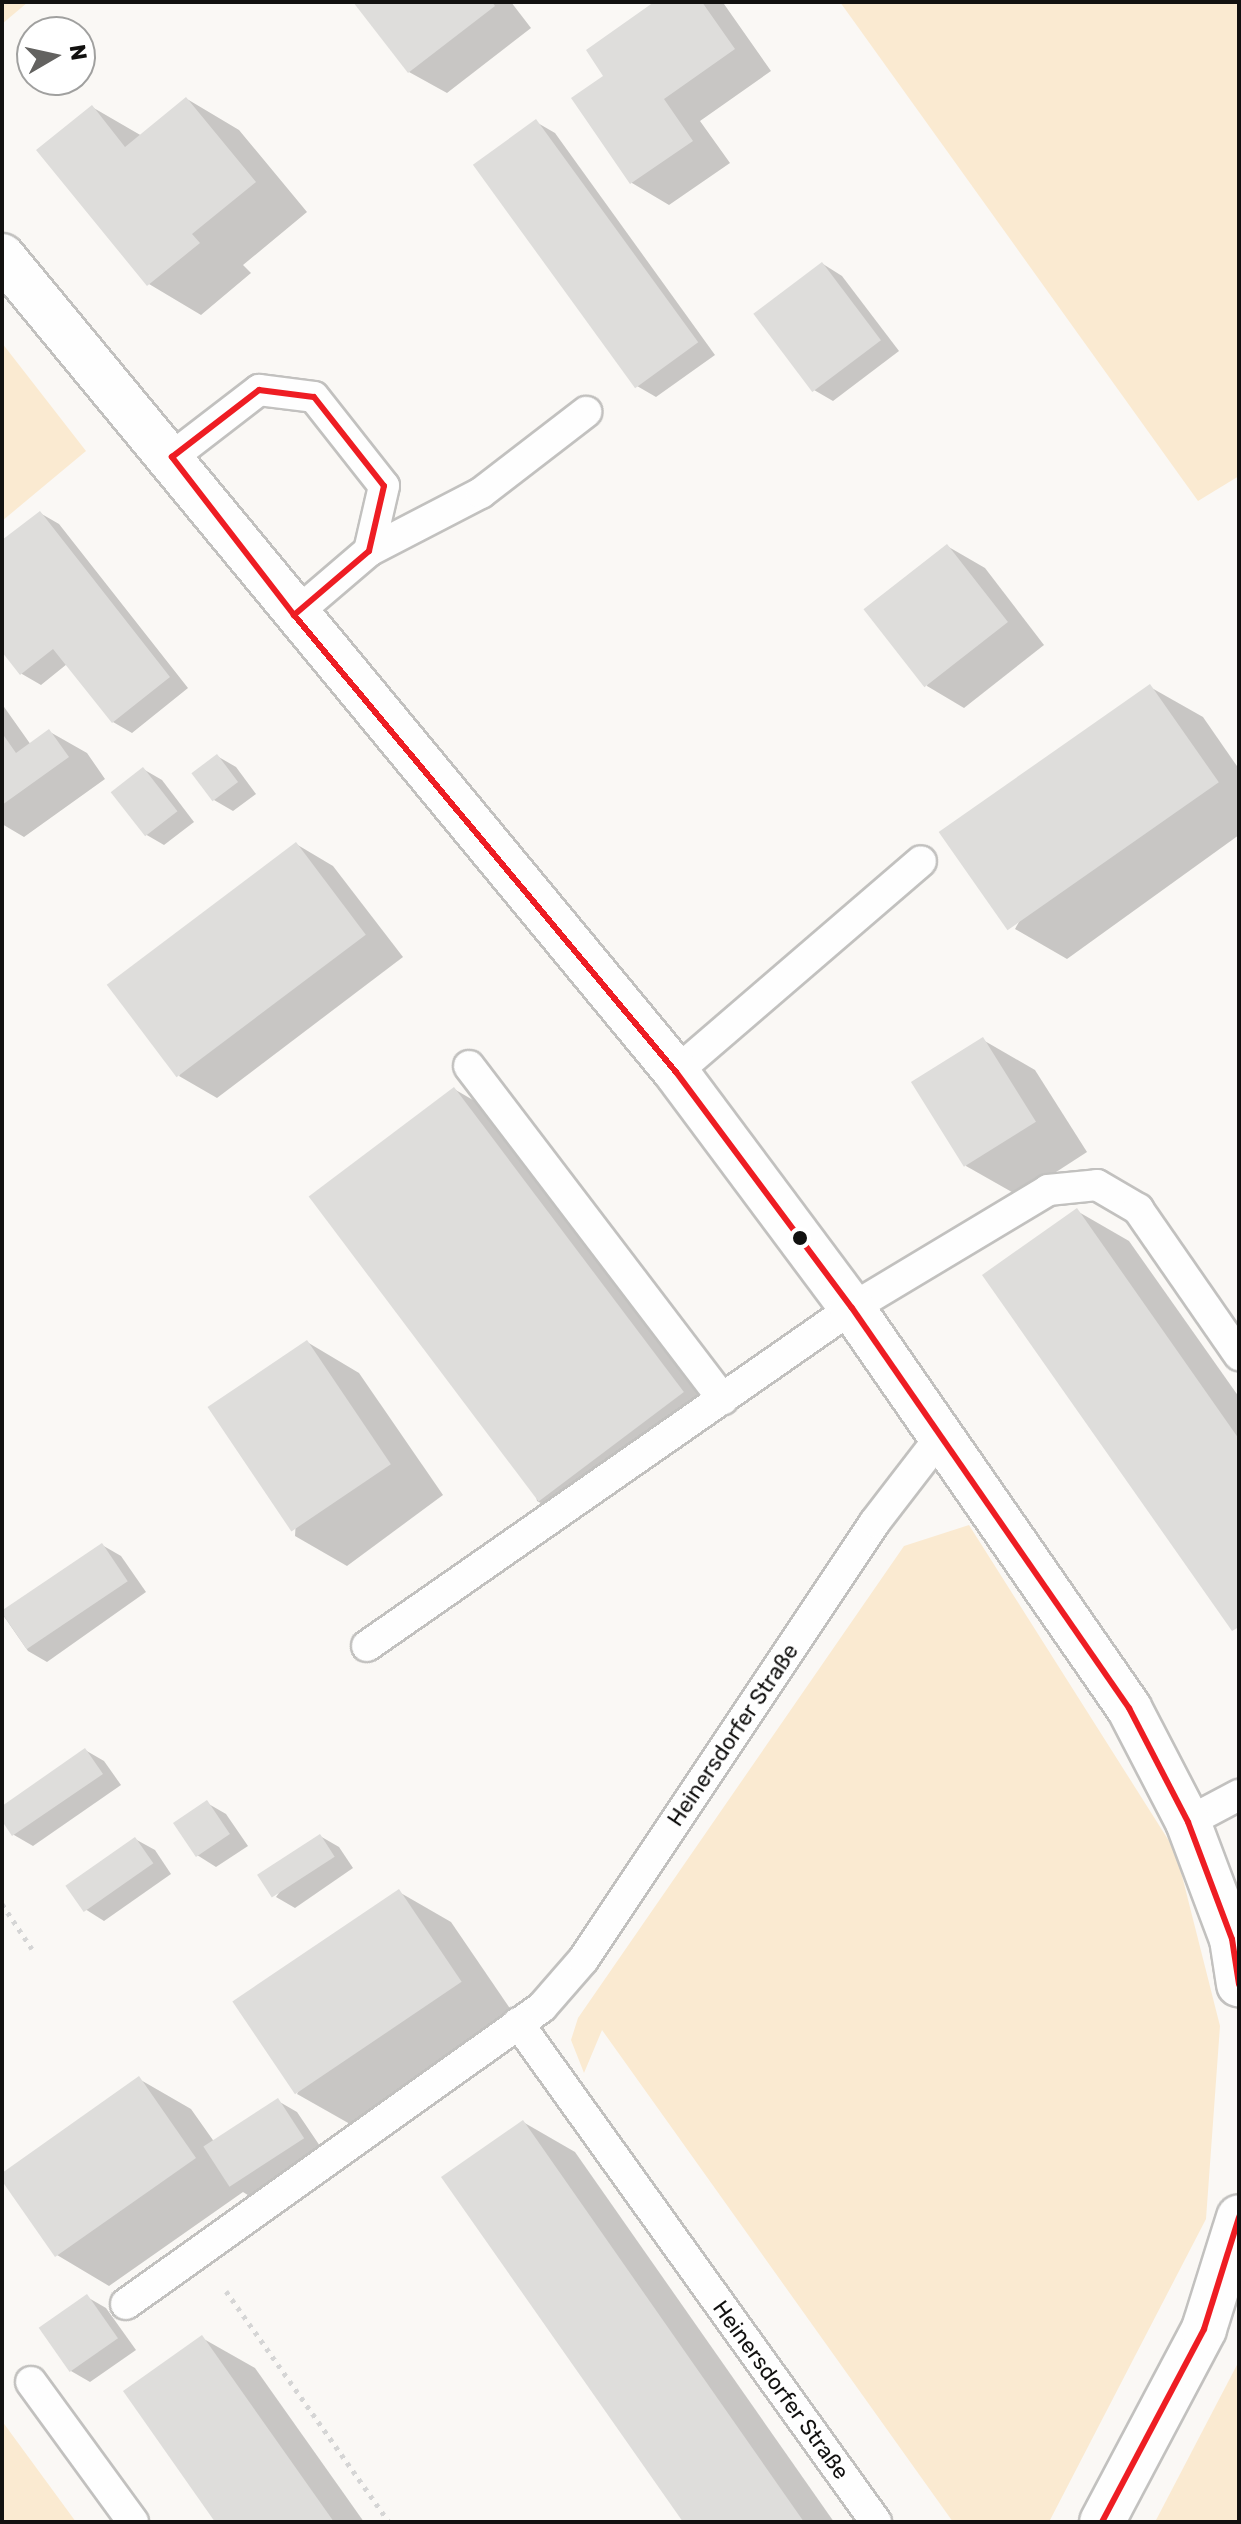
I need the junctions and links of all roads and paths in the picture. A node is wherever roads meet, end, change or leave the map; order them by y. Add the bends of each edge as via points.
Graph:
1 (2, 256) edge
2 (586, 412) dead end
3 (172, 457) junction
4 (369, 551) junction
5 (294, 615) junction
6 (921, 861) dead end
7 (469, 1066) dead end
8 (676, 1072) junction
9 (852, 1308) junction
10 (1239, 1355) edge
11 (723, 1399) junction
12 (939, 1439) junction
13 (367, 1646) dead end
14 (1239, 1795) edge
15 (1188, 1822) junction
16 (2, 1904) edge
17 (32, 1949) dead end
18 (1239, 1984) edge
19 (518, 2023) junction
20 (1239, 2217) edge
21 (199, 2253) junction
22 (126, 2304) dead end
23 (31, 2382) dead end
24 (133, 2522) edge
25 (389, 2522) edge
26 (876, 2522) edge
27 (1102, 2522) edge

1 - 3 street
2 - 4 lane via 481,493
3 - 4 lane via 259,390 314,397 384,486
3 - 5 street
4 - 5 lane
5 - 8 street
6 - 8 lane
7 - 11 lane
8 - 9 street
9 - 10 lane via 1048,1190 1097,1185 1138,1209
9 - 11 lane
9 - 12 street
11 - 13 lane
12 - 15 street via 1129,1708
12 - 19 lane, Heinersdorfer Straße via 875,1522 583,1960 542,2007
14 - 15 lane
15 - 18 street via 1232,1939
16 - 17 path
19 - 21 lane, Heinersdorfer Straße
19 - 26 lane, Heinersdorfer Straße
20 - 27 street via 1204,2329
21 - 22 lane, Heinersdorfer Straße
21 - 25 path
23 - 24 lane

